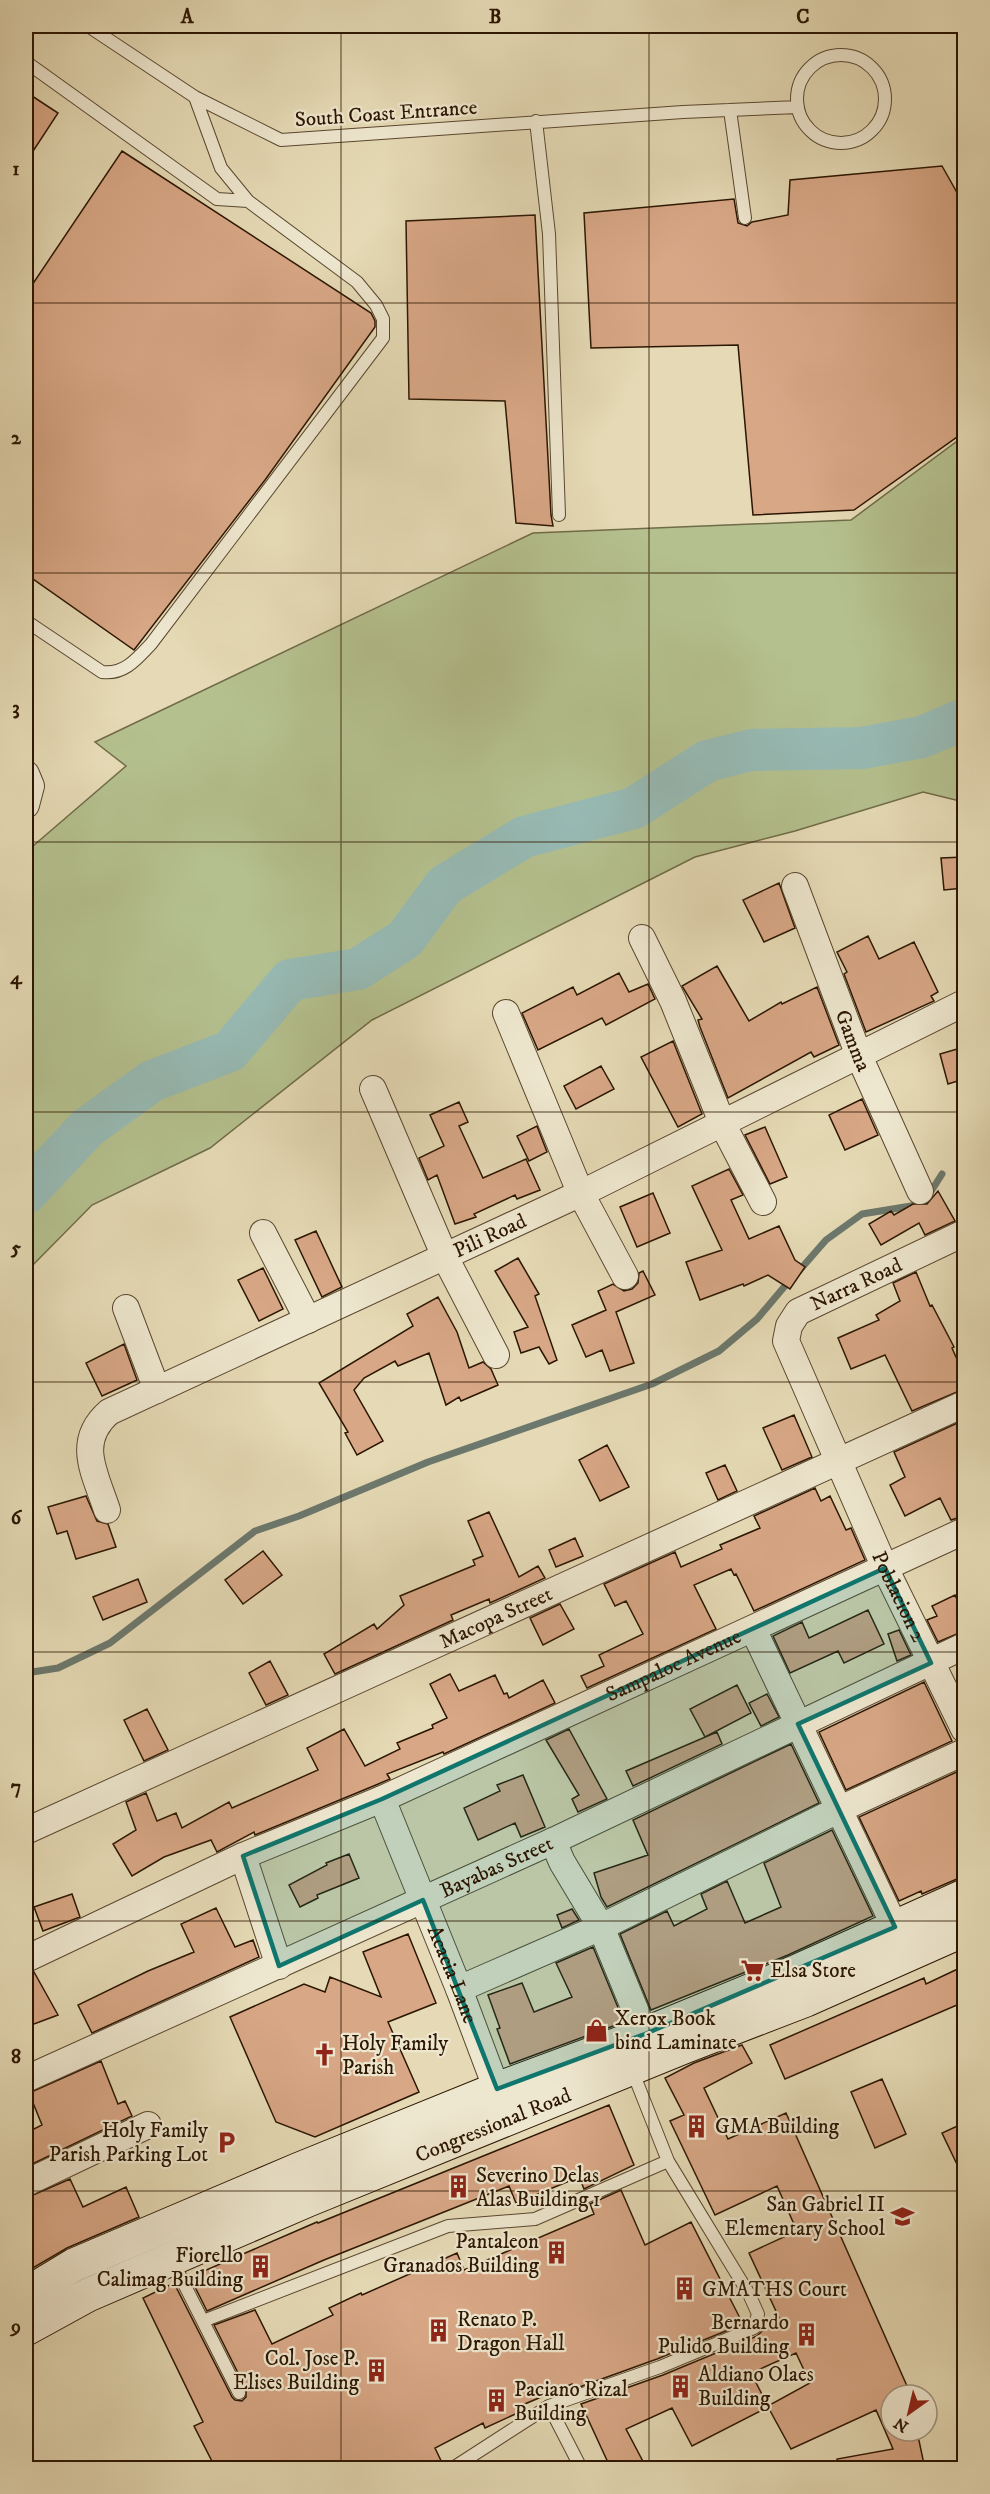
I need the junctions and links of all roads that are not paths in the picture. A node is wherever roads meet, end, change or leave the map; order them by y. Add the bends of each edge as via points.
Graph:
1 (88, 26) edge
2 (26, 62) edge
3 (195, 97) junction
4 (798, 107) junction
5 (730, 110) junction
6 (536, 122) junction
7 (248, 201) junction
8 (745, 218) dead end
9 (559, 515) dead end
10 (26, 621) edge
11 (26, 774) edge
12 (26, 805) edge
13 (795, 886) dead end
14 (642, 938) dead end
15 (964, 1003) edge
16 (506, 1013) dead end
17 (860, 1056) junction
18 (373, 1089) dead end
19 (723, 1125) junction
20 (920, 1191) dead end
21 (580, 1192) junction
22 (763, 1202) dead end
23 (263, 1233) dead end
24 (964, 1233) edge
25 (445, 1257) junction
26 (625, 1276) dead end
27 (126, 1308) dead end
28 (308, 1320) junction
29 (496, 1355) dead end
30 (157, 1390) junction
31 (964, 1404) edge
32 (841, 1461) junction
33 (107, 1510) dead end
34 (964, 1531) edge
35 (885, 1568) junction
36 (753, 1629) junction
37 (964, 1646) edge
38 (931, 1663) junction
39 (798, 1724) junction
40 (964, 1729) edge
41 (964, 1752) edge
42 (382, 1799) junction
43 (840, 1809) junction
44 (26, 1831) edge
45 (553, 1841) junction
46 (243, 1856) junction
47 (964, 1896) edge
48 (423, 1900) junction
49 (601, 1927) junction
50 (895, 1927) junction
51 (964, 1930) edge
52 (26, 1959) edge
53 (279, 1966) junction
54 (459, 1989) junction
55 (645, 2034) junction
56 (632, 2069) junction
57 (26, 2079) edge
58 (502, 2104) junction
59 (148, 2125) dead end
60 (668, 2161) junction
61 (26, 2183) edge
62 (171, 2259) junction
63 (26, 2294) edge
64 (202, 2321) junction
65 (26, 2329) edge
66 (239, 2393) dead end
67 (549, 2406) junction
68 (453, 2469) edge
69 (581, 2469) edge

1 - 3 lane, South Coast Entrance
2 - 7 lane via 218,199
3 - 6 lane, South Coast Entrance via 281,140
3 - 7 lane via 221,168
4 - 4 lane via 812,132 839,143 853,141 878,125 886,97 883,82 864,60 835,55 816,63 802,79
4 - 5 lane, South Coast Entrance
5 - 6 lane, South Coast Entrance
5 - 8 lane
6 - 9 lane via 549,234
7 - 10 lane via 357,282 383,319 383,338 133,664 111,673 102,672
11 - 12 street via 31,786
13 - 17 street, Gamma
14 - 19 street via 673,1001
15 - 17 street, Pili Road
16 - 21 street
17 - 19 street, Pili Road
17 - 20 street, Gamma
18 - 25 street
19 - 21 street, Pili Road
19 - 22 street
21 - 25 street, Pili Road
21 - 26 street
23 - 28 street
24 - 32 street, Narra Road via 798,1312 789,1326 786,1341
25 - 28 street, Pili Road
25 - 29 street
27 - 30 street
28 - 30 street, Pili Road
30 - 33 street, Pili Road via 109,1412 97,1423 90,1438 91,1458
31 - 32 street, Macopa Street
32 - 35 street, Poblacion 2
32 - 44 street, Macopa Street
34 - 35 street, Sampaloc Avenue
35 - 36 street, Sampaloc Avenue
35 - 38 street, Poblacion 2
36 - 39 street
36 - 42 street, Sampaloc Avenue
37 - 38 street, Bayabas Street
38 - 39 street, Bayabas Street
38 - 40 street, Poblacion 2
39 - 43 street
39 - 45 street, Bayabas Street
41 - 43 street
42 - 46 street, Sampaloc Avenue
42 - 48 street, Acacia Lane
43 - 49 street
43 - 50 street
45 - 48 street, Bayabas Street
45 - 49 street
46 - 52 street, Sampaloc Avenue
46 - 53 street
47 - 50 main road, Congressional Road
48 - 53 street, Bayabas Street
48 - 54 street, Acacia Lane
49 - 54 street
49 - 55 street
50 - 55 main road, Congressional Road
51 - 56 main road, Congressional Road via 806,2000
53 - 57 street, Bayabas Street
54 - 58 street, Acacia Lane
55 - 58 main road, Congressional Road
56 - 58 main road, Congressional Road
56 - 60 lane
58 - 62 main road, Congressional Road
58 - 63 main road, Congressional Road via 297,2170 74,2265
59 - 61 street
60 - 64 lane via 535,2219 448,2226
60 - 67 lane via 749,2294 758,2314 754,2328 660,2367
62 - 64 lane
62 - 65 main road, Congressional Road via 88,2295
64 - 66 lane
67 - 68 lane
67 - 69 lane

